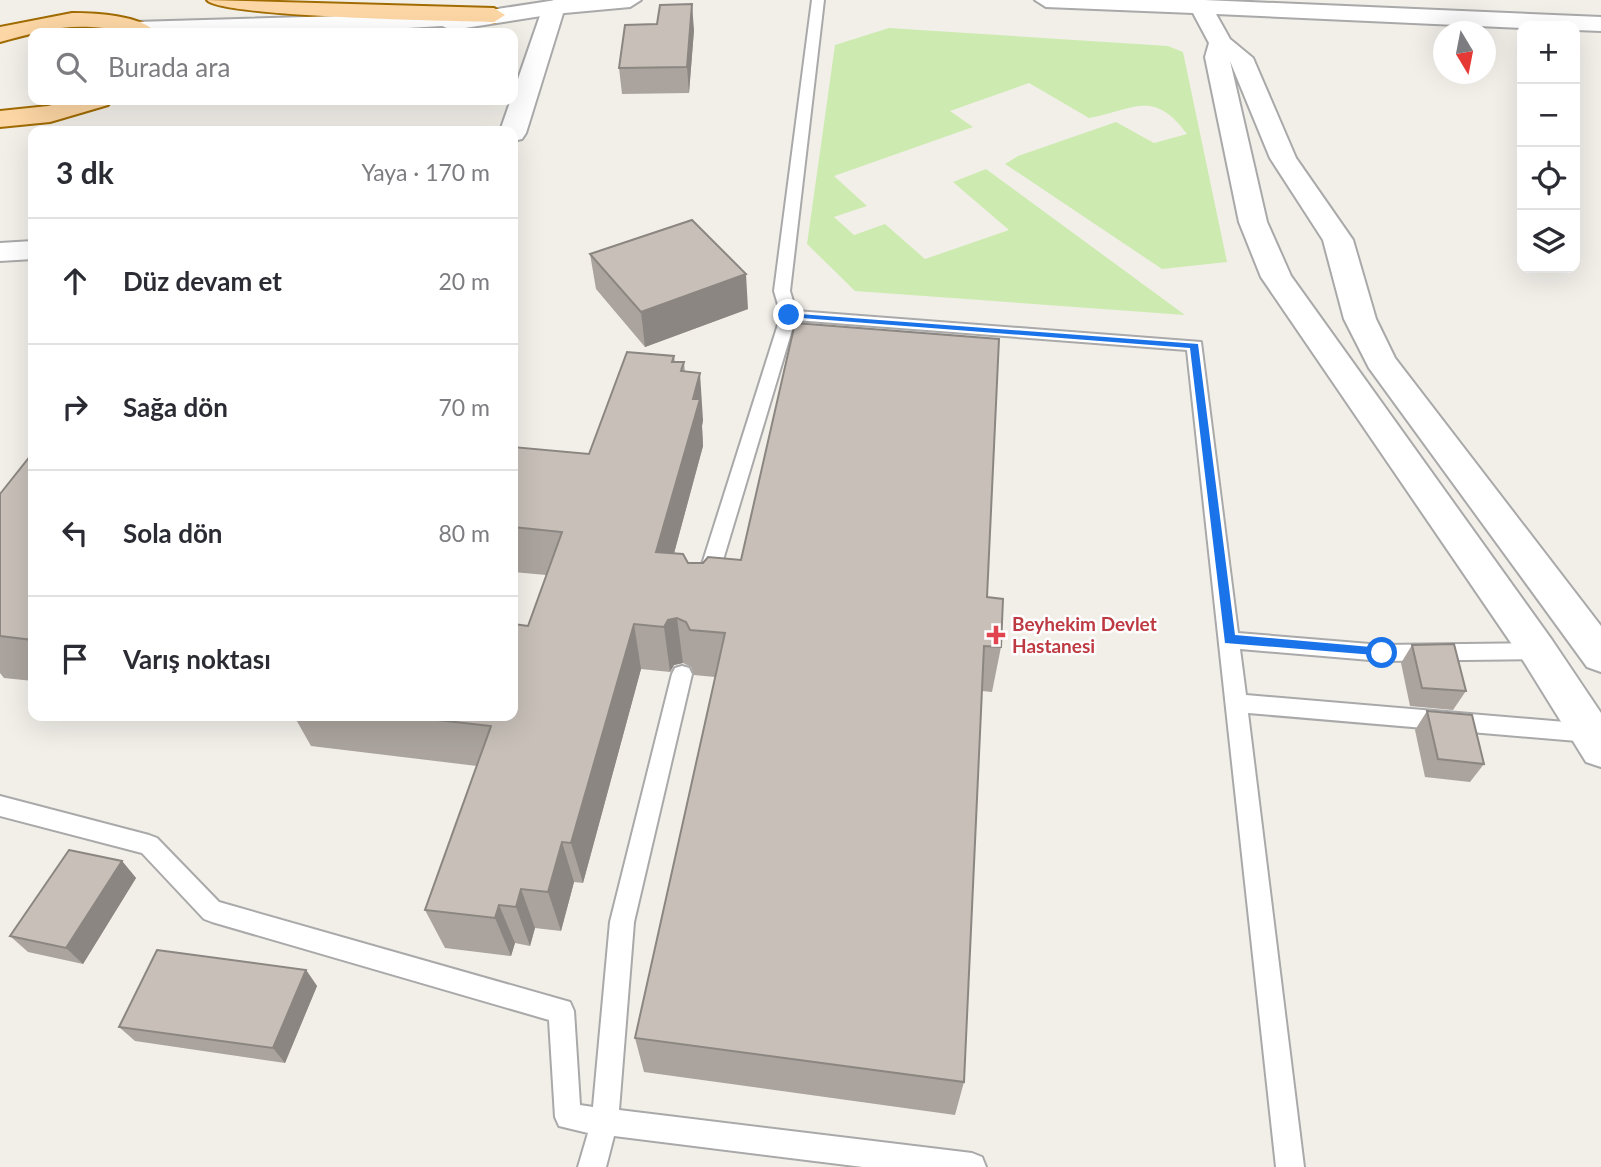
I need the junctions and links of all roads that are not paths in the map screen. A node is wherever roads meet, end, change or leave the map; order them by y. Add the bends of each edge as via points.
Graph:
1 (52, 0) edge
2 (218, 0) edge
3 (630, 0) edge
4 (818, 0) edge
5 (1046, 0) edge
6 (28, 2) dead end
7 (1199, 3) edge
8 (554, 7) junction
9 (494, 15) junction
10 (0, 17) edge
11 (110, 22) junction
12 (1601, 24) edge
13 (30, 28) edge
14 (130, 28) edge
15 (248, 28) edge
16 (422, 28) edge
17 (28, 29) edge
18 (0, 35) edge
19 (1221, 43) junction
20 (82, 105) edge
21 (0, 119) edge
22 (515, 126) edge
23 (28, 250) edge
24 (0, 252) edge
25 (789, 315) junction
26 (700, 601) edge
27 (1566, 610) junction
28 (1515, 620) junction
29 (1229, 640) junction
30 (1538, 651) junction
31 (1601, 656) edge
32 (682, 674) dead end
33 (1237, 703) junction
34 (1595, 741) edge
35 (0, 806) edge
36 (605, 1121) junction
37 (592, 1167) edge
38 (972, 1167) edge
39 (1290, 1167) edge

1 - 11 main road
2 - 9 main road
3 - 8 street
4 - 25 lane via 782,291
5 - 7 street
6 - 10 main road
7 - 12 street
7 - 19 street
8 - 9 street
8 - 22 street
9 - 15 street
9 - 16 street
11 - 13 main road
11 - 14 main road
17 - 18 main road
19 - 27 street via 1241,58 1283,158 1338,240 1360,319 1380,360
19 - 28 street via 1217,57 1253,222 1276,277
20 - 21 main road via 50,114
23 - 24 street
25 - 26 lane
25 - 29 lane via 1195,346
27 - 28 street
27 - 31 street
28 - 30 street
29 - 30 lane via 1382,653
29 - 33 lane
30 - 34 street
32 - 36 lane via 622,922
33 - 34 lane
33 - 39 lane
35 - 36 lane via 149,845 212,911 561,1011 568,1117
36 - 37 lane
36 - 38 lane

